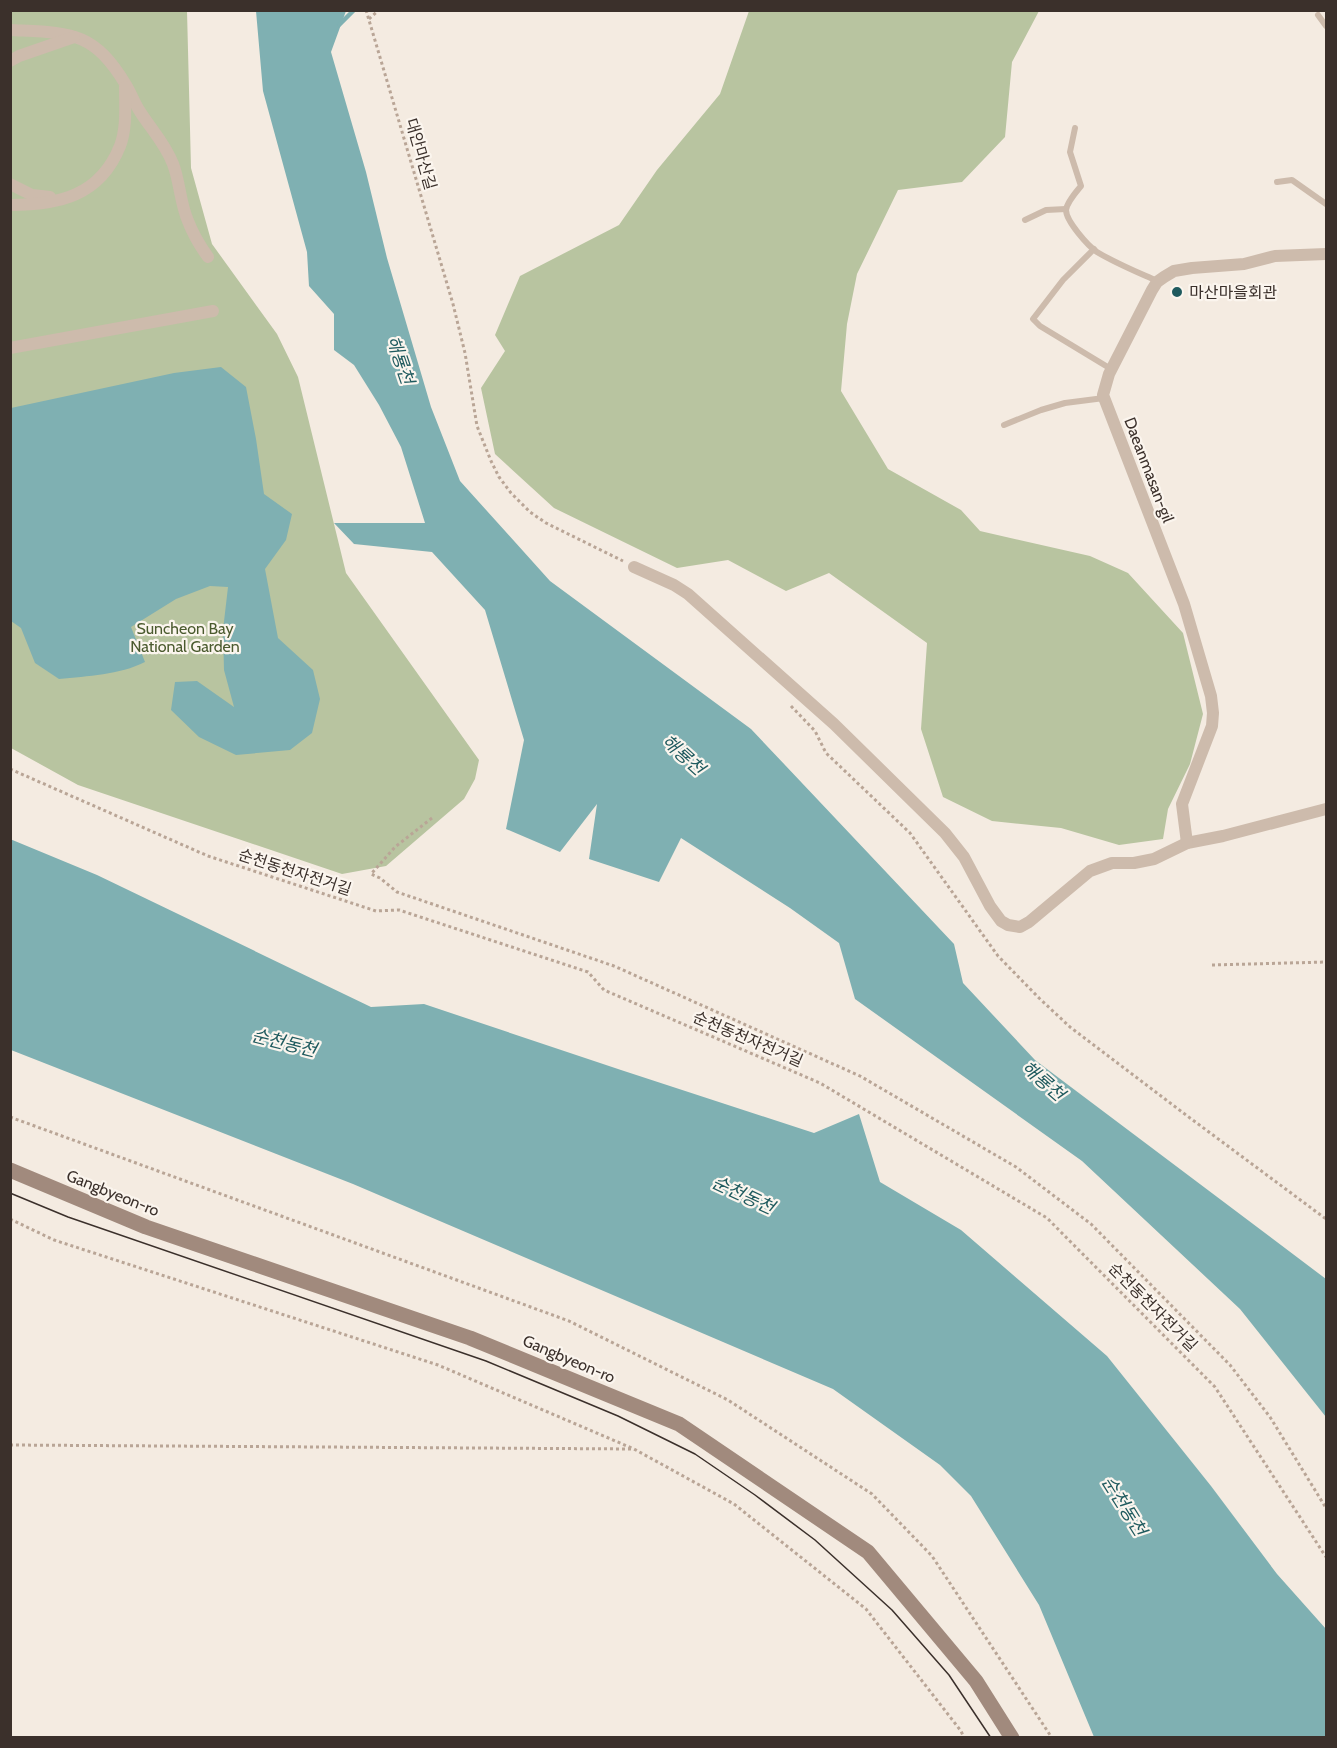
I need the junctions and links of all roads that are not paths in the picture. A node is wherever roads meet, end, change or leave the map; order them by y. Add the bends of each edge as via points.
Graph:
1 (1317, 15) dead end
2 (1326, 26) edge
3 (10, 30) edge
4 (77, 36) junction
5 (10, 61) edge
6 (126, 84) junction
7 (1075, 128) dead end
8 (1277, 182) dead end
9 (10, 184) edge
10 (72, 196) junction
11 (1326, 204) edge
12 (10, 205) edge
13 (1066, 209) junction
14 (1025, 220) dead end
15 (1094, 249) junction
16 (1326, 254) edge
17 (208, 257) dead end
18 (1157, 282) junction
19 (213, 311) dead end
20 (10, 348) edge
21 (1112, 369) junction
22 (1104, 398) junction
23 (1004, 424) dead end
24 (634, 567) road end
25 (1326, 810) edge
26 (1187, 843) junction
27 (10, 1170) edge
28 (1012, 1737) edge

1 - 2 lane
3 - 4 street
4 - 5 street
4 - 6 street via 104,55
6 - 10 street via 120,146 98,180
6 - 17 street via 172,162 187,220
7 - 13 lane via 1070,152 1080,186
8 - 11 lane via 1292,180
9 - 10 street via 32,195
10 - 12 street
13 - 14 lane via 1046,210
13 - 15 lane via 1072,225
15 - 18 lane
15 - 21 lane via 1063,280 1033,319
16 - 18 street via 1275,256 1244,264 1192,268 1174,271
18 - 21 street
19 - 20 street
21 - 22 street
22 - 23 lane via 1065,403
22 - 26 street, Daeanmasan-gil via 1184,604 1211,696 1212,726 1182,804
24 - 26 street via 688,594 834,723 945,833 964,857 990,906 1008,925 1020,927 1029,922 1090,871 1112,863 1154,859
25 - 26 street
27 - 28 street, Gangbyeon-ro via 146,1227 470,1338 679,1424 867,1552 976,1681

